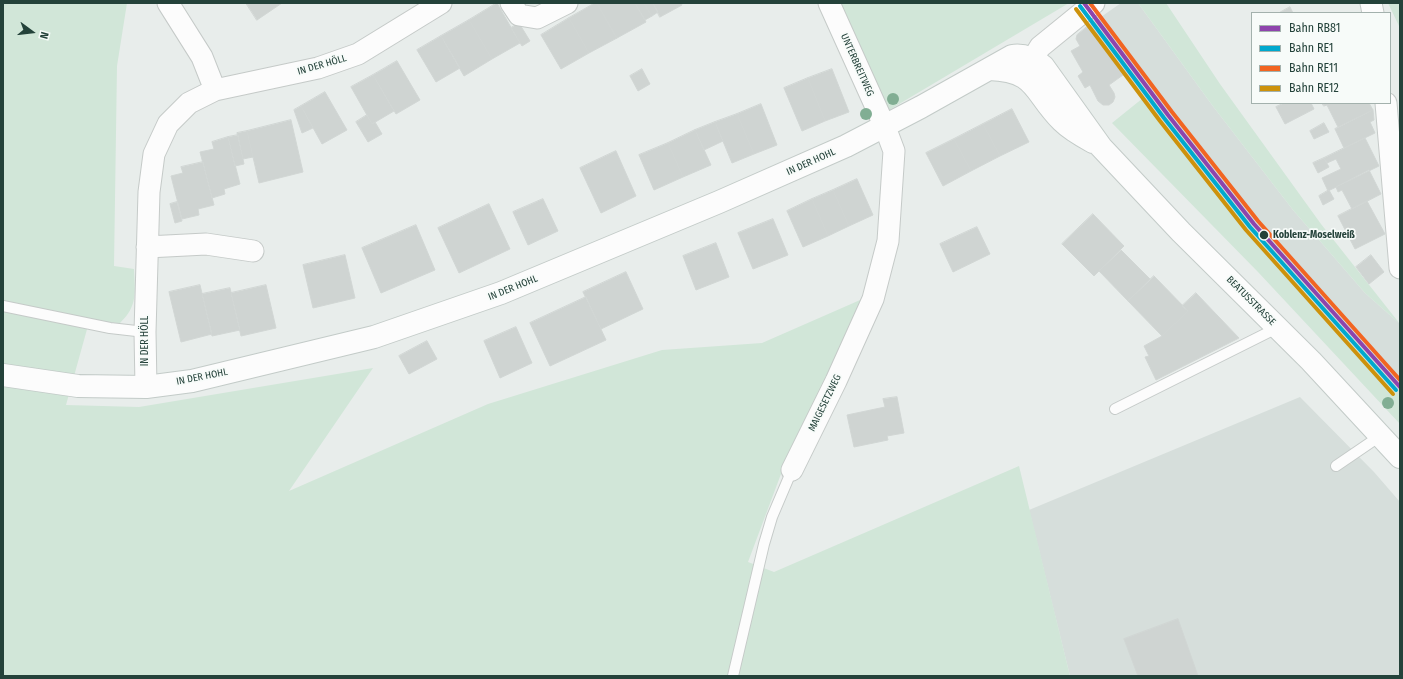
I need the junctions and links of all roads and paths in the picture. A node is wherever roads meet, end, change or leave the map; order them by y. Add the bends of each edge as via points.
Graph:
1 (168, 3) edge
2 (441, 3) edge
3 (511, 3) edge
4 (565, 3) edge
5 (829, 3) edge
6 (1086, 8) edge
7 (1027, 67) junction
8 (215, 90) junction
9 (1386, 104) edge
10 (885, 127) junction
11 (1398, 227) edge
12 (147, 247) junction
13 (253, 251) dead end
14 (1400, 268) edge
15 (3, 306) edge
16 (1277, 328) junction
17 (145, 332) junction
18 (3, 375) edge
19 (146, 386) junction
20 (1115, 409) dead end
21 (1380, 436) junction
22 (1400, 457) edge
23 (1336, 466) dead end
24 (792, 470) joint
25 (733, 676) edge

1 - 8 street via 202,57
2 - 8 street, IN DER HÖLL via 358,54 332,64
3 - 4 street via 519,15 537,18
5 - 10 street, UNTERBREITWEG
6 - 7 street via 1040,47
7 - 10 street, IN DER HOHL via 1021,55 1012,56
7 - 16 street, BEATUSSTRASSE via 1047,70 1101,147
8 - 12 street, IN DER HÖLL via 177,112 161,136 151,170
9 - 11 street
10 - 19 street, IN DER HOHL via 719,202 494,296 374,337 192,380
10 - 24 street, MAIGESETZWEG via 894,151 885,260 870,306
11 - 14 street
12 - 13 street via 206,244
12 - 17 street, IN DER HÖLL
15 - 17 lane via 110,328
16 - 20 lane
16 - 21 street, BEATUSSTRASSE
17 - 19 street, IN DER HÖLL
18 - 19 street, IN DER HOHL via 78,386
21 - 22 street, BEATUSSTRASSE
21 - 23 lane
24 - 25 lane, MAIGESETZWEG via 772,517 764,544

